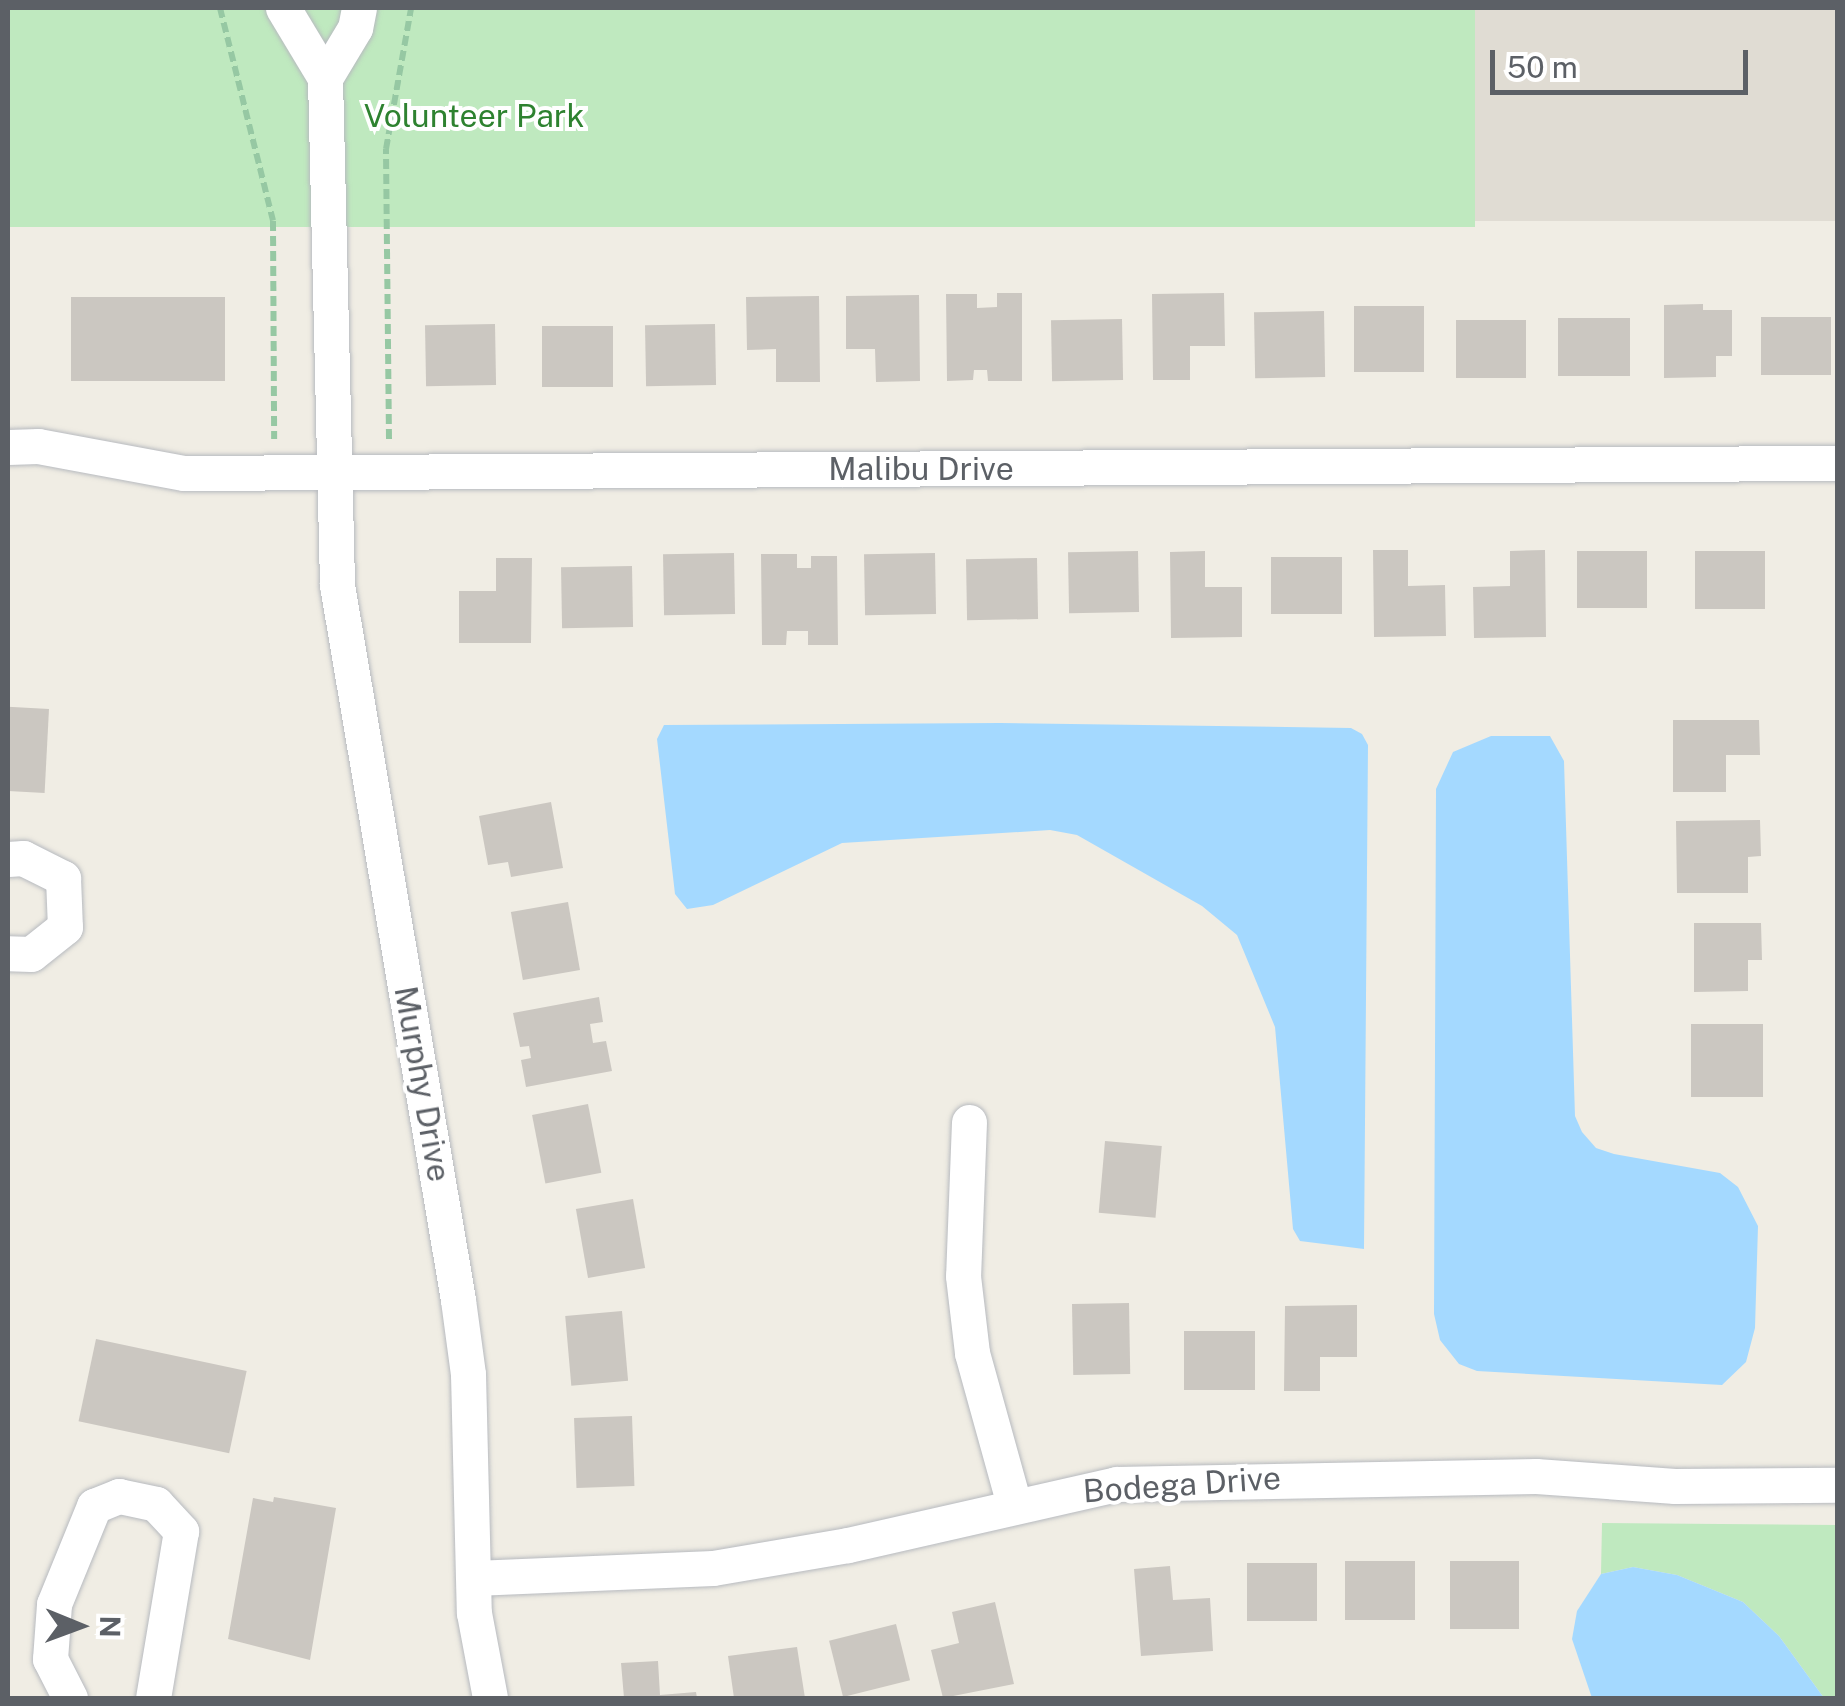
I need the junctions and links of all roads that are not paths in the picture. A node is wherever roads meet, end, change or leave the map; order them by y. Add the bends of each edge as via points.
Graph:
1 (284, 8) edge
2 (359, 8) edge
3 (325, 78) junction
4 (8, 446) edge
5 (1838, 463) edge
6 (330, 472) junction
7 (8, 859) edge
8 (8, 954) edge
9 (969, 1122) dead end
10 (1838, 1486) edge
11 (1014, 1504) junction
12 (474, 1578) junction
13 (70, 1698) edge
14 (154, 1698) edge
15 (490, 1698) edge

1 - 3 street
2 - 3 street
3 - 6 street, Murphy Drive
4 - 6 street, Malibu Drive via 170,472
5 - 6 street, Malibu Drive
6 - 12 street, Murphy Drive via 338,584 461,1319
7 - 8 street via 23,858 63,878 65,927 31,954
9 - 11 street via 963,1276 972,1353
10 - 11 street, Bodega Drive via 1675,1486 1536,1476 1208,1478 1116,1484
11 - 12 street, Bodega Drive via 848,1545 713,1568
12 - 15 street, Murphy Drive via 476,1638
13 - 14 street via 50,1660 54,1604 94,1506 119,1496 156,1504 181,1530

